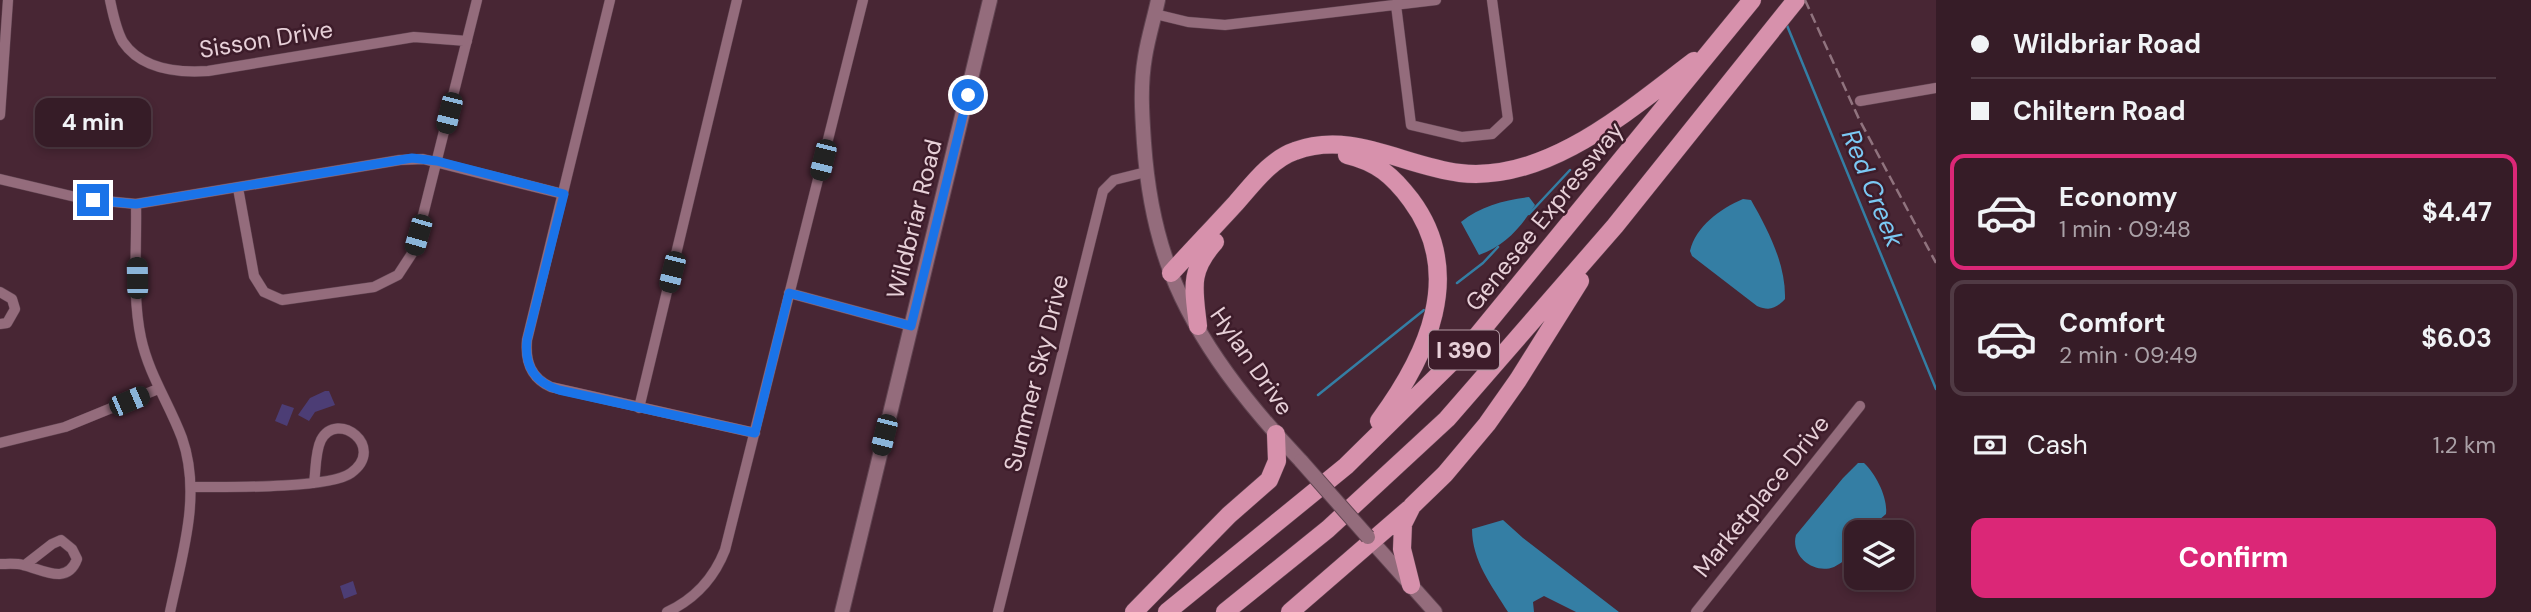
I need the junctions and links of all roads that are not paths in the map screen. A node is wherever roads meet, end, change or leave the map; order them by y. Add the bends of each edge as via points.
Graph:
1 (8, 0) edge
2 (110, 0) edge
3 (477, 0) edge
4 (610, 0) edge
5 (737, 0) edge
6 (863, 0) edge
7 (990, 0) edge
8 (1436, 0) edge
9 (1493, 0) edge
10 (1752, 0) edge
11 (1796, 0) edge
12 (1396, 5) junction
13 (1156, 7) edge
14 (467, 41) junction
15 (1716, 44) junction
16 (1936, 88) edge
17 (1860, 101) dead end
18 (0, 115) edge
19 (437, 161) junction
20 (1146, 172) junction
21 (0, 179) edge
22 (238, 188) junction
23 (564, 194) junction
24 (136, 204) junction
25 (1615, 226) junction
26 (1171, 273) junction
27 (0, 292) edge
28 (789, 293) junction
29 (0, 324) edge
30 (911, 326) junction
31 (1198, 326) junction
32 (158, 389) junction
33 (1860, 406) dead end
34 (639, 408) junction
35 (755, 433) junction
36 (1276, 434) junction
37 (0, 443) edge
38 (1346, 466) junction
39 (314, 482) junction
40 (191, 488) junction
41 (1412, 506) junction
42 (1370, 539) junction
43 (0, 564) edge
44 (25, 565) junction
45 (1411, 585) junction
46 (170, 612) edge
47 (667, 612) edge
48 (842, 612) edge
49 (998, 612) edge
50 (1134, 612) edge
51 (1167, 612) edge
52 (1225, 612) edge
53 (1290, 612) edge
54 (1436, 612) edge
55 (1696, 612) edge

1 - 18 street
2 - 14 street, Sisson Drive via 117,29 134,54 176,71 208,71 414,37
3 - 14 street
4 - 23 street
5 - 34 street
6 - 28 street
7 - 30 main road, Wildbriar Road
8 - 12 street
9 - 12 street via 1508,119 1492,134 1462,137 1411,125
10 - 15 highway, Genesee Expressway / I 390
11 - 25 highway, I 390
12 - 13 street via 1225,25 1188,22
13 - 20 main road, Hylan Drive via 1141,103
14 - 19 street
15 - 26 highway via 1617,119 1531,164 1494,173 1460,173 1335,143 1292,151 1269,167
15 - 38 highway, Genesee Expressway / I 390 via 1472,342
16 - 17 street
19 - 22 street via 400,160
19 - 22 street via 413,252 398,275 374,287 291,300 269,296 256,282
19 - 23 street
20 - 26 main road, Hylan Drive
20 - 49 street, Summer Sky Drive via 1114,180 1099,201
21 - 24 street via 84,199
22 - 24 street
23 - 34 street via 527,340 529,367 551,387
24 - 32 street via 138,319 145,357
25 - 41 highway via 1487,424
25 - 52 highway, I 390 via 1447,419 1328,529
26 - 31 main road, Hylan Drive
27 - 29 street via 12,299 15,309 6,323
28 - 30 street
28 - 35 street
30 - 48 main road, Wildbriar Road
31 - 36 main road, Hylan Drive
31 - 38 highway via 1196,268 1273,176 1294,162 1328,154 1367,160 1385,170 1418,210 1429,232 1438,281 1437,305 1428,337 1403,388
32 - 37 street via 65,428
32 - 40 street via 183,442
33 - 55 street, Marketplace Drive
34 - 35 street
35 - 47 street via 720,564 705,586
36 - 42 main road, Hylan Drive, bridge
36 - 50 highway via 1277,461 1269,480
38 - 51 highway, Genesee Expressway / I 390
39 - 39 street via 347,476 358,468 364,456 357,434 337,429 323,437
39 - 40 street
40 - 46 street
41 - 42 highway
41 - 45 highway via 1404,524 1402,549
42 - 45 main road, Hylan Drive
42 - 53 highway
43 - 44 street
44 - 44 street via 58,575 70,570 77,559 61,540
45 - 54 main road, Hylan Drive

